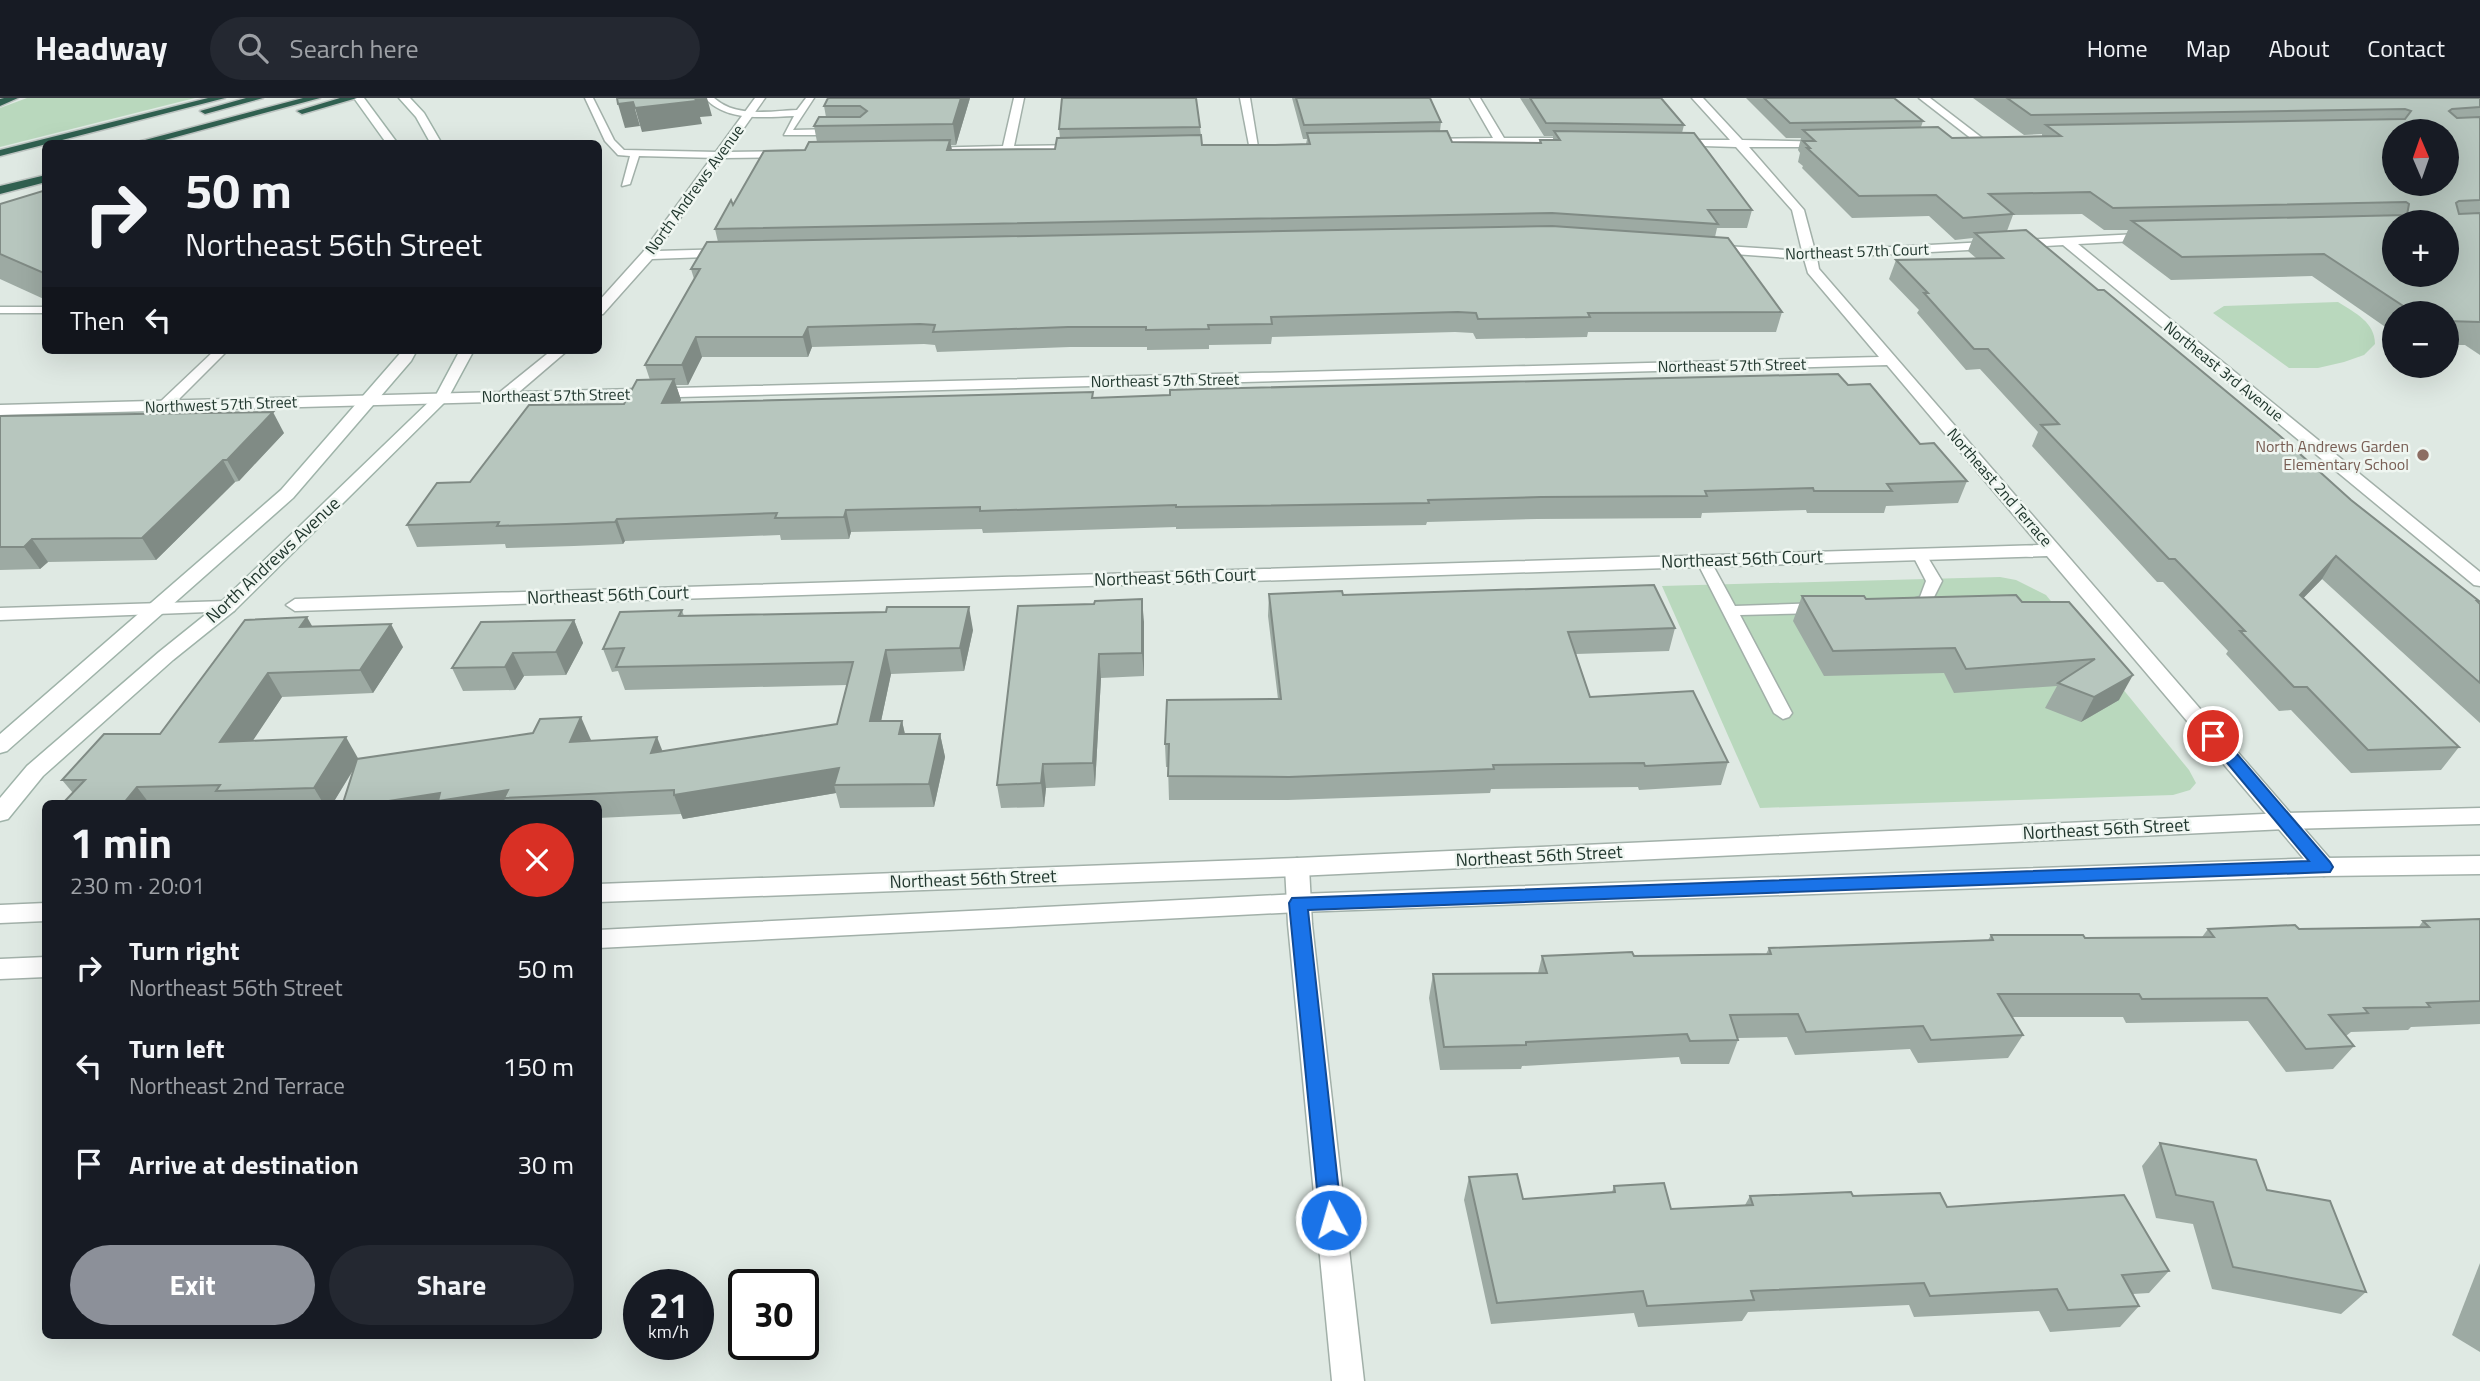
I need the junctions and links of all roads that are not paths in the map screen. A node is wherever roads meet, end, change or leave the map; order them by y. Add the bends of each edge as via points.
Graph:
1 (13, 98) edge
2 (200, 98) edge
3 (220, 98) edge
4 (258, 98) edge
5 (315, 98) edge
6 (352, 98) edge
7 (359, 98) edge
8 (404, 98) edge
9 (589, 98) edge
10 (709, 98) edge
11 (760, 98) edge
12 (810, 98) edge
13 (1019, 98) edge
14 (1245, 98) edge
15 (1475, 98) edge
16 (1697, 98) edge
17 (1924, 98) edge
18 (0, 103) edge
19 (749, 113) junction
20 (801, 113) junction
21 (851, 132) edge
22 (71, 140) edge
23 (151, 140) edge
24 (189, 140) edge
25 (390, 140) edge
26 (435, 140) edge
27 (1500, 141) junction
28 (1580, 141) edge
29 (1981, 141) junction
30 (1994, 141) edge
31 (1665, 142) edge
32 (1967, 142) edge
33 (1405, 143) edge
34 (1845, 144) edge
35 (42, 145) edge
36 (1267, 145) edge
37 (1740, 145) junction
38 (1102, 148) edge
39 (1008, 149) junction
40 (907, 151) edge
41 (42, 152) edge
42 (0, 153) edge
43 (796, 153) edge
44 (635, 155) junction
45 (718, 155) junction
46 (0, 163) edge
47 (42, 168) edge
48 (0, 179) edge
49 (42, 179) edge
50 (625, 184) dead end
51 (0, 190) edge
52 (2173, 235) edge
53 (2065, 240) junction
54 (1699, 248) edge
55 (741, 253) edge
56 (648, 255) junction
57 (1808, 256) junction
58 (602, 307) edge
59 (0, 310) edge
60 (42, 310) edge
61 (218, 354) edge
62 (408, 354) edge
63 (465, 354) edge
64 (556, 354) edge
65 (1889, 361) junction
66 (442, 397) junction
67 (503, 397) junction
68 (369, 400) junction
69 (164, 405) junction
70 (0, 410) edge
71 (2055, 550) junction
72 (1919, 554) junction
73 (1703, 561) junction
74 (2480, 581) edge
75 (295, 605) dead end
76 (1893, 606) edge
77 (227, 607) junction
78 (1838, 607) edge
79 (158, 608) junction
80 (1730, 611) junction
81 (0, 614) edge
82 (1783, 713) dead end
83 (0, 746) edge
84 (0, 813) edge
85 (2480, 816) edge
86 (2286, 821) junction
87 (2480, 865) edge
88 (1297, 867) junction
89 (2324, 867) junction
90 (602, 893) edge
91 (1298, 903) junction
92 (42, 912) edge
93 (0, 914) edge
94 (602, 939) edge
95 (42, 967) edge
96 (0, 969) edge
97 (1348, 1381) edge

1 - 18 highway
2 - 22 highway
3 - 22 highway
4 - 22 highway
5 - 23 highway
6 - 24 highway
7 - 25 street
8 - 26 street
9 - 44 lane via 615,148
10 - 19 lane via 716,107
11 - 19 street, North Andrews Avenue
12 - 20 lane
13 - 39 street
14 - 36 street via 1249,145
15 - 27 street
16 - 37 street, Northeast 2nd Terrace
17 - 29 street
19 - 20 lane
19 - 45 street, North Andrews Avenue
20 - 21 lane via 787,133
27 - 28 street
27 - 33 street
29 - 30 street
29 - 32 street
31 - 37 street
34 - 37 street
35 - 42 highway
37 - 57 street, Northeast 2nd Terrace via 1798,210
38 - 39 street
39 - 40 street
41 - 46 highway
43 - 45 street
44 - 45 lane
44 - 50 lane
45 - 56 street, North Andrews Avenue
47 - 48 highway
49 - 51 highway
52 - 53 street, Northeast 57th Court
53 - 57 street, Northeast 57th Court
53 - 74 street, Northeast 3rd Avenue
54 - 57 street, Northeast 57th Court
55 - 56 street
56 - 58 street, North Andrews Avenue
57 - 65 street, Northeast 2nd Terrace via 1813,270
59 - 60 lane
61 - 69 lane
62 - 68 street
63 - 66 street, North Andrews Avenue
64 - 67 street
65 - 67 street, Northeast 57th Street
65 - 71 street, Northeast 2nd Terrace
66 - 67 street, Northeast 57th Street
66 - 68 street, Northwest 57th Street
66 - 77 street, North Andrews Avenue
68 - 69 street, Northwest 57th Street
68 - 79 street via 287,494
69 - 70 street, Northwest 57th Street
71 - 72 street, Northeast 56th Court
71 - 86 street, Northeast 2nd Terrace
72 - 73 street, Northeast 56th Court
72 - 76 lane via 1934,581 1930,594 1922,601
73 - 75 street, Northeast 56th Court
73 - 80 lane
77 - 79 street
77 - 84 street, North Andrews Avenue via 35,771
78 - 80 lane
79 - 81 street
79 - 83 street
80 - 82 lane
85 - 86 street, Northeast 56th Street
86 - 88 street, Northeast 56th Street
86 - 89 street, Northeast 2nd Terrace
87 - 89 street
88 - 90 street, Northeast 56th Street
88 - 91 street
89 - 91 street
91 - 94 street
91 - 97 street
92 - 93 street
95 - 96 street

